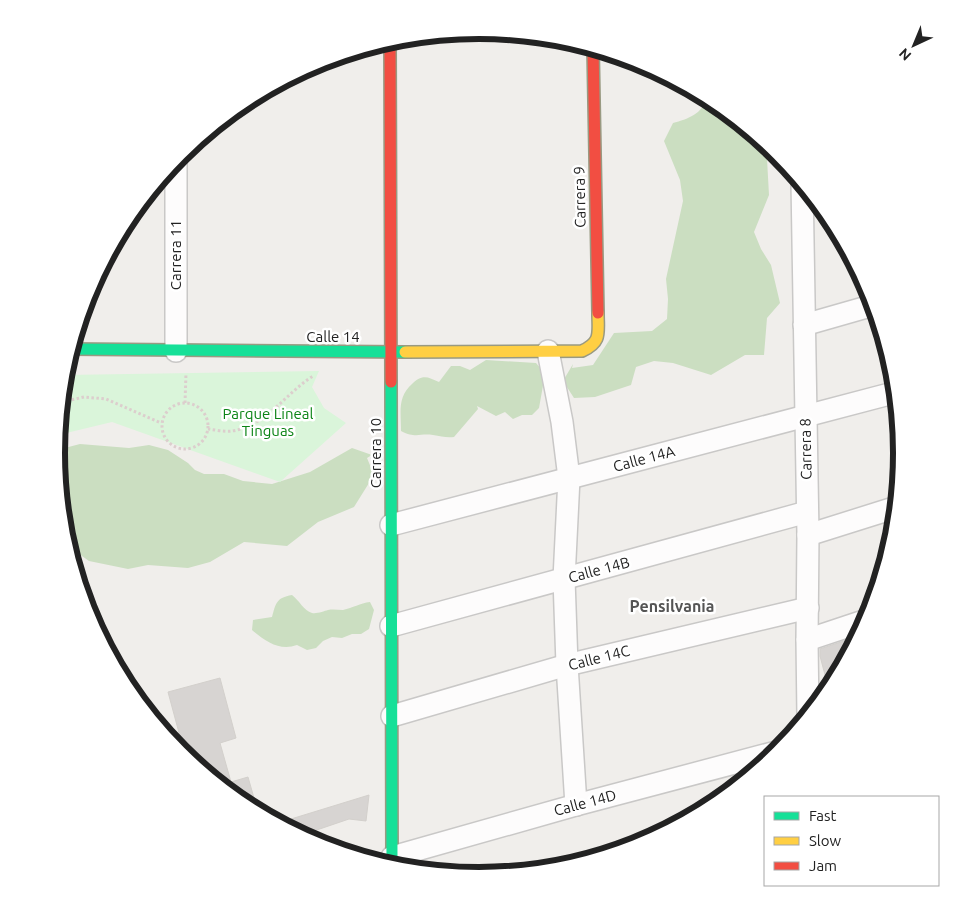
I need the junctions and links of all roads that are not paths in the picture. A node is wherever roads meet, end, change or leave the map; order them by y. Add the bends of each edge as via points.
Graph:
1 (390, 49) edge
2 (593, 55) edge
3 (176, 172) edge
4 (802, 194) edge
5 (867, 307) edge
6 (804, 325) junction
7 (593, 346) joint
8 (78, 349) edge
9 (176, 351) junction
10 (391, 352) junction
11 (548, 352) junction
12 (889, 394) edge
13 (806, 416) junction
14 (569, 478) junction
15 (890, 510) edge
16 (807, 512) junction
17 (391, 525) junction
18 (808, 536) junction
19 (564, 579) junction
20 (808, 608) junction
21 (857, 623) edge
22 (392, 626) junction
23 (806, 640) junction
24 (567, 665) junction
25 (808, 705) edge
26 (392, 716) junction
27 (762, 756) edge
28 (576, 805) junction
29 (392, 857) edge
30 (401, 859) edge

1 - 10 street, Carrera 10
2 - 7 street, Carrera 9 via 598,336
3 - 9 street, Carrera 11
4 - 6 street, Carrera 8
5 - 6 street
6 - 13 street, Carrera 8
7 - 11 street, Calle 14 via 582,351
8 - 9 street, Calle 14
9 - 10 street, Calle 14
10 - 11 street, Calle 14
10 - 17 street, Carrera 10
11 - 14 street
12 - 13 street, Calle 14A
13 - 14 street, Calle 14A
13 - 16 street, Carrera 8
14 - 17 street, Calle 14A
14 - 19 street
15 - 18 street
16 - 18 street, Carrera 8
16 - 19 street, Calle 14B
17 - 22 street, Carrera 10
18 - 20 street, Carrera 8
19 - 22 street, Calle 14B
19 - 24 street
20 - 23 street, Carrera 8
20 - 24 street, Calle 14C
21 - 23 street
22 - 26 street, Carrera 10
23 - 25 street, Carrera 8
24 - 26 street, Calle 14C
24 - 28 street
26 - 29 street, Carrera 10
27 - 28 street, Calle 14D
28 - 30 street, Calle 14D

